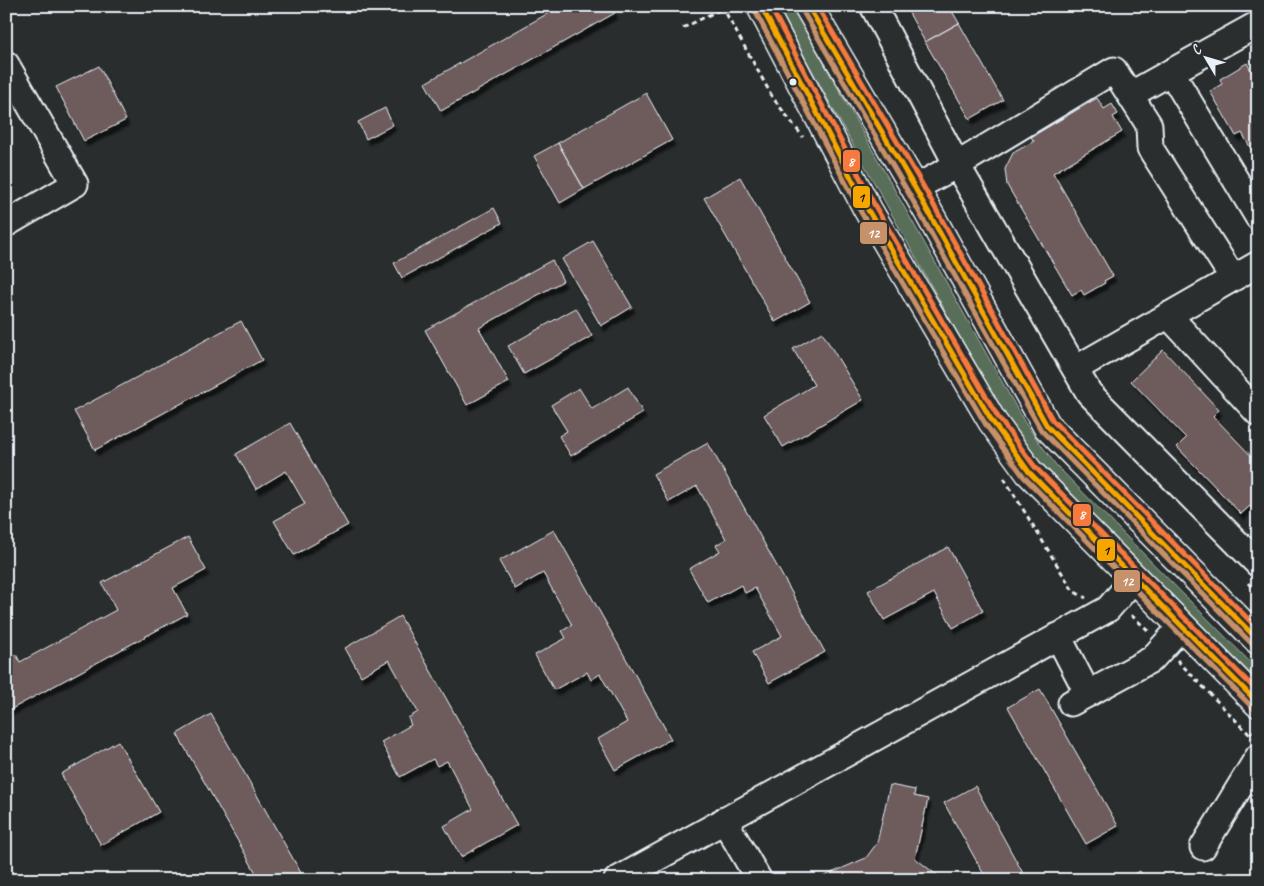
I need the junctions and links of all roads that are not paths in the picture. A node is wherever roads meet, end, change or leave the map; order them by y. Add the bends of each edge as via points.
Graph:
1 (761, 6) edge
2 (808, 6) edge
3 (873, 6) edge
4 (1258, 24) edge
5 (6, 64) edge
6 (1171, 72) junction
7 (1130, 95) junction
8 (957, 165) junction
9 (915, 188) junction
10 (1258, 217) edge
11 (7, 222) edge
12 (1258, 264) edge
13 (1233, 278) junction
14 (1168, 316) junction
15 (1075, 369) junction
16 (1258, 414) edge
17 (1258, 564) edge
18 (1133, 580) junction
19 (1181, 627) junction
20 (1058, 636) junction
21 (1258, 640) edge
22 (1258, 703) edge
23 (1258, 758) edge
24 (724, 820) junction
25 (1203, 847) dead end
26 (617, 880) edge
27 (759, 880) edge

1 - 18 main road via 868,210 992,420 1029,472
2 - 9 main road
3 - 8 street
4 - 6 street
5 - 11 street via 75,184
6 - 7 street
6 - 10 street
7 - 8 street via 1114,70
7 - 13 street via 1148,125 1150,148
8 - 9 street
8 - 15 street
9 - 21 main road via 1047,426
12 - 13 street
13 - 14 street
14 - 15 street
14 - 16 street
15 - 17 street via 1089,392
18 - 19 main road
18 - 20 street via 1108,609
19 - 20 street via 1152,659 1080,698
19 - 22 main road
20 - 24 street
23 - 25 street
24 - 26 street
24 - 27 street

